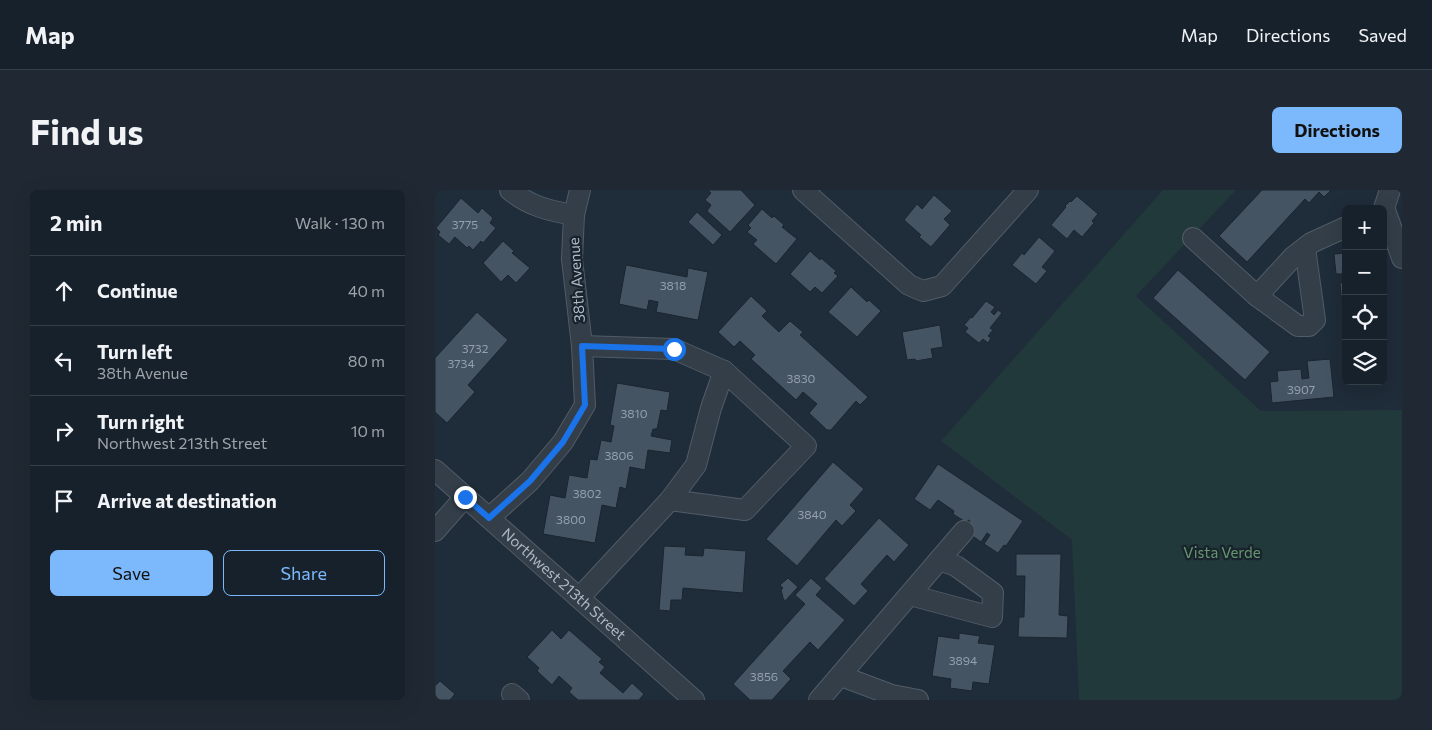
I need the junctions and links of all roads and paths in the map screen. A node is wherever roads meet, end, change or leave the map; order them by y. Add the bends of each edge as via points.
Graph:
1 (510, 190) edge
2 (580, 190) edge
3 (803, 190) edge
4 (1028, 190) edge
5 (1390, 190) edge
6 (1386, 205) edge
7 (574, 216) junction
8 (1387, 218) edge
9 (1342, 229) edge
10 (1193, 238) dead end
11 (1305, 248) junction
12 (1402, 258) edge
13 (1257, 296) junction
14 (582, 346) junction
15 (724, 370) junction
16 (435, 470) edge
17 (465, 497) junction
18 (670, 500) junction
19 (489, 518) junction
20 (435, 531) edge
21 (964, 531) dead end
22 (939, 560) junction
23 (910, 595) junction
24 (579, 598) junction
25 (841, 676) junction
26 (694, 700) edge
27 (819, 700) edge
28 (918, 700) edge

1 - 7 street via 521,199 546,210
2 - 7 street, 38th Avenue
3 - 4 street via 909,285 923,291 942,286
5 - 6 street
7 - 14 street, 38th Avenue via 572,259
8 - 12 street
9 - 11 street
10 - 13 street
11 - 13 street
11 - 13 street via 1315,320 1309,326 1298,326
14 - 15 street via 674,349
14 - 19 street, 38th Avenue via 585,405 563,442 530,481
15 - 18 street via 696,465
15 - 18 street via 806,446 745,510
16 - 17 street, Northwest 213th Street
17 - 19 street, Northwest 213th Street
17 - 20 street
18 - 24 street
19 - 24 street, Northwest 213th Street
21 - 22 street
22 - 23 street
22 - 23 street via 956,566 993,593 992,618
23 - 25 street
24 - 26 street, Northwest 213th Street
25 - 27 street
25 - 28 street via 892,695

